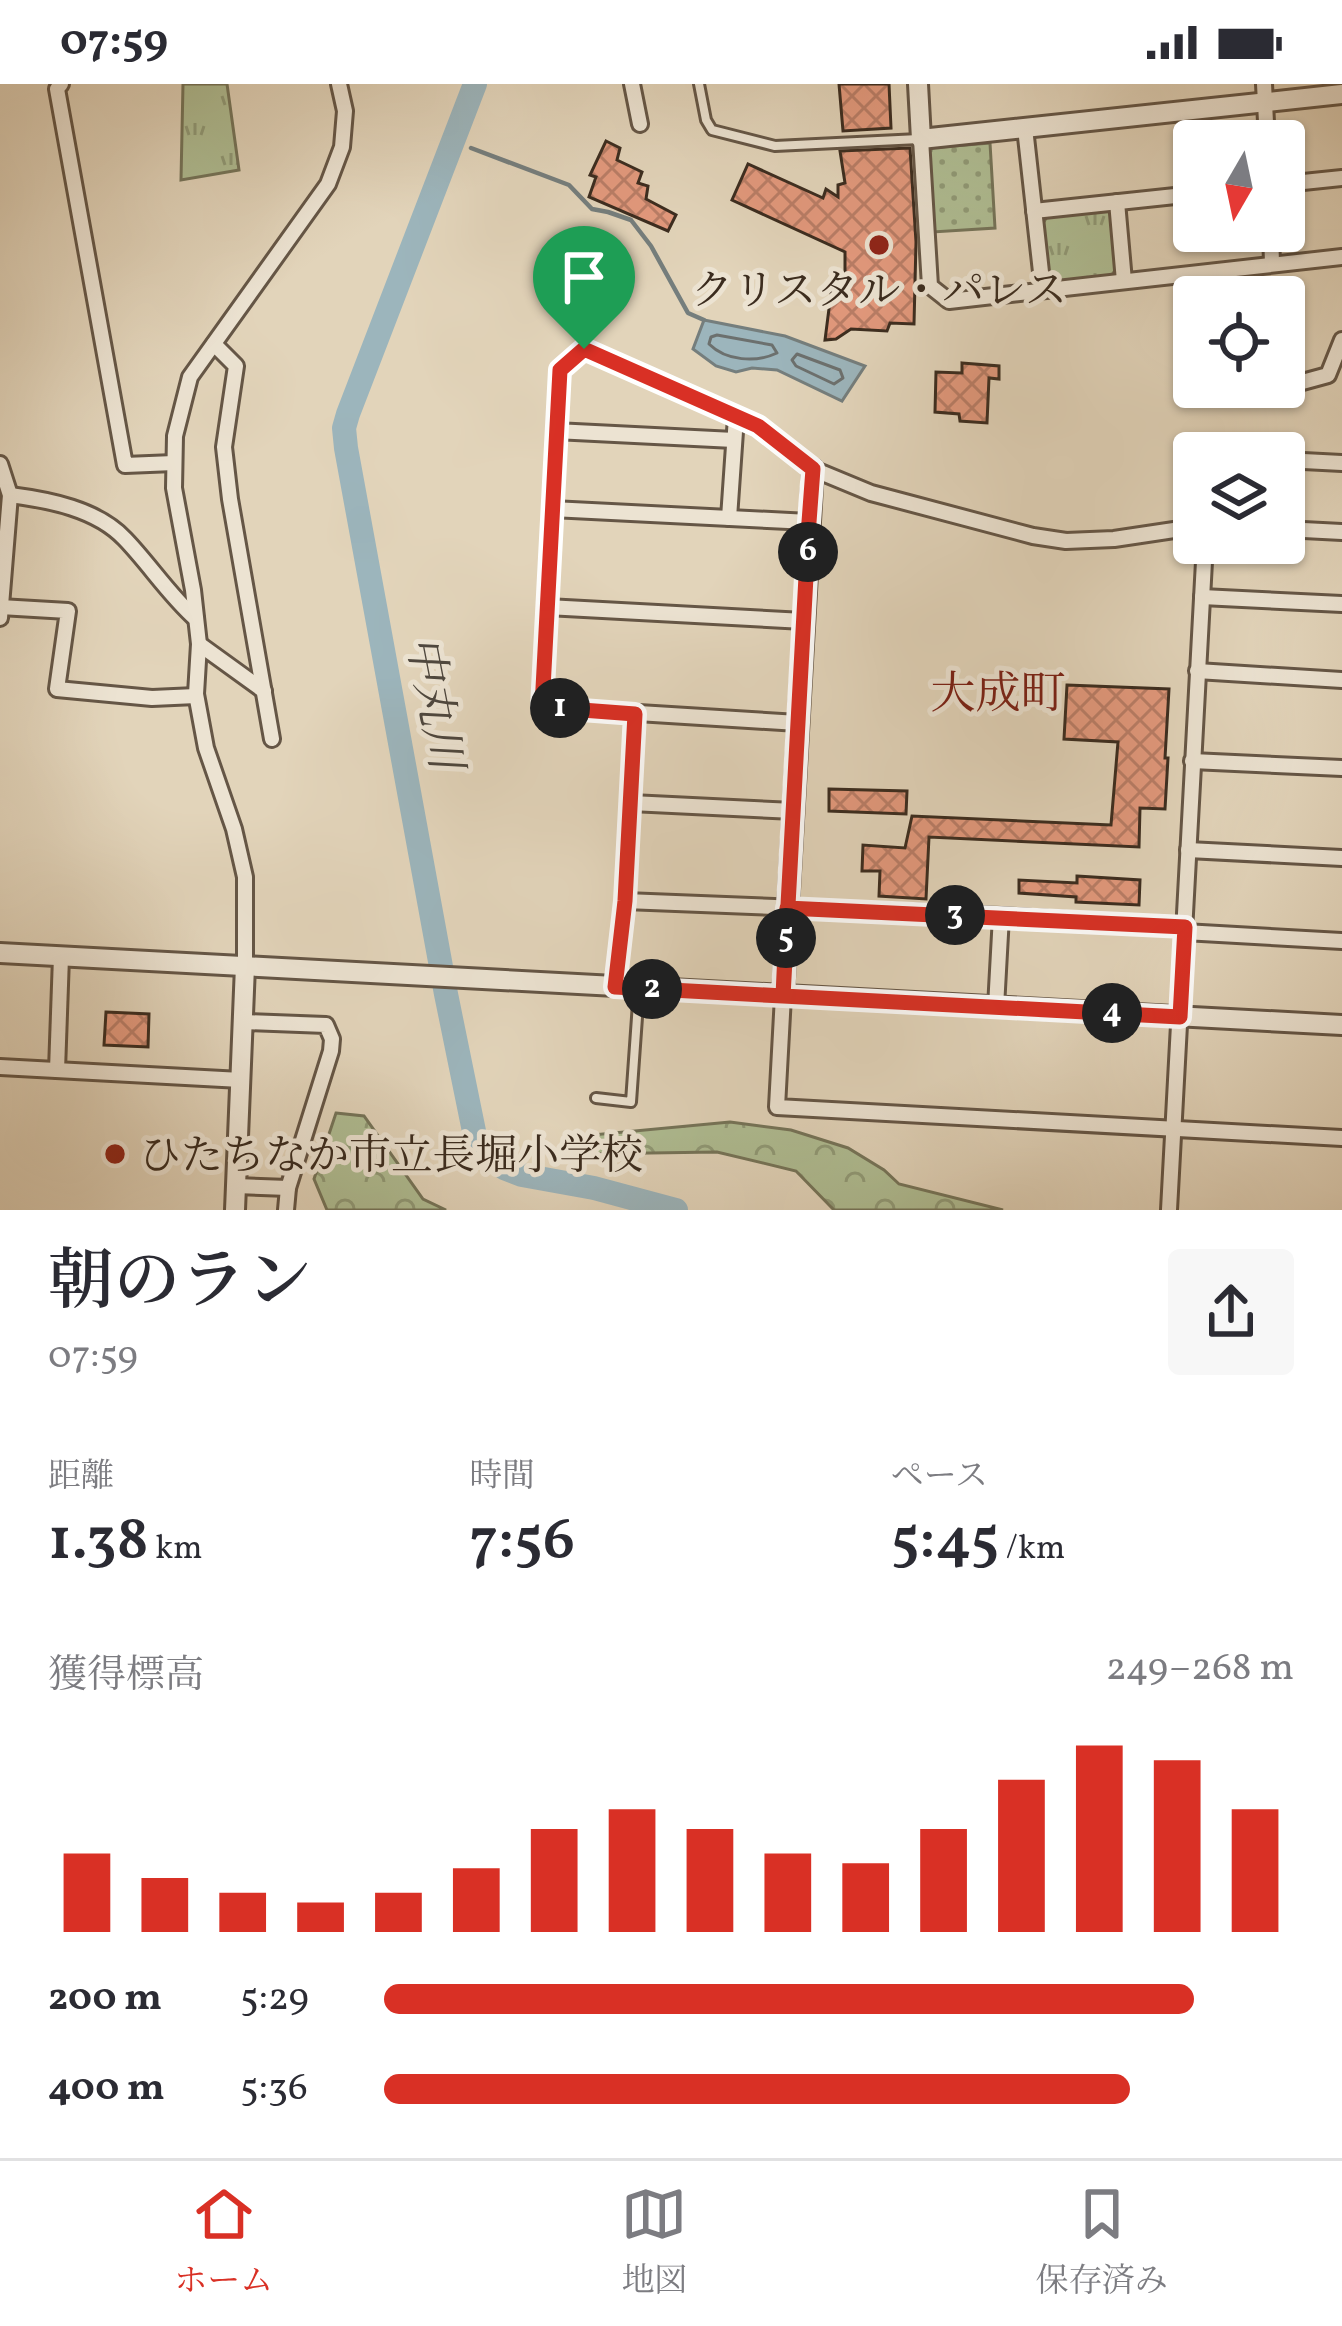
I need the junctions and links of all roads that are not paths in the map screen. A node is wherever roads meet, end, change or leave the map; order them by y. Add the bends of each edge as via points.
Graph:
1 (61, 84) edge
2 (339, 84) edge
3 (632, 84) edge
4 (699, 84) edge
5 (918, 84) edge
6 (1264, 93) edge
7 (1342, 94) edge
8 (640, 124) dead end
9 (1025, 128) junction
10 (921, 139) junction
11 (1342, 178) edge
12 (1305, 182) edge
13 (1173, 196) edge
14 (1117, 202) junction
15 (1034, 211) junction
16 (1272, 252) edge
17 (1342, 257) edge
18 (1272, 263) junction
19 (1124, 281) junction
20 (1043, 290) junction
21 (1342, 340) edge
22 (214, 344) junction
23 (1305, 381) edge
24 (736, 417) junction
25 (556, 431) junction
26 (734, 440) junction
27 (1305, 461) edge
28 (174, 463) junction
29 (1342, 463) edge
30 (0, 464) edge
31 (813, 469) junction
32 (10, 495) junction
33 (552, 509) junction
34 (729, 518) junction
35 (809, 522) junction
36 (1173, 530) edge
37 (1305, 530) edge
38 (1342, 532) edge
39 (3, 552) edge
40 (1203, 564) edge
41 (1202, 597) junction
42 (1342, 604) edge
43 (0, 607) edge
44 (547, 607) junction
45 (0, 618) edge
46 (196, 619) junction
47 (804, 621) junction
48 (199, 644) junction
49 (1197, 671) junction
50 (1342, 680) edge
51 (264, 692) junction
52 (196, 696) junction
53 (635, 714) junction
54 (798, 723) junction
55 (272, 739) dead end
56 (1192, 760) junction
57 (1342, 768) edge
58 (631, 803) junction
59 (794, 812) junction
60 (1187, 850) junction
61 (1342, 858) edge
62 (625, 901) junction
63 (787, 908) junction
64 (1001, 916) junction
65 (1184, 929) junction
66 (1342, 941) edge
67 (0, 953) edge
68 (62, 956) junction
69 (245, 966) junction
70 (615, 987) junction
71 (640, 988) junction
72 (783, 996) junction
73 (996, 1007) junction
74 (1180, 1017) junction
75 (244, 1022) junction
76 (1342, 1025) edge
77 (0, 1067) edge
78 (57, 1070) junction
79 (241, 1080) junction
80 (596, 1098) dead end
81 (1173, 1129) junction
82 (1342, 1138) edge
83 (236, 1186) junction
84 (289, 1188) junction
85 (236, 1210) edge
86 (286, 1210) edge
87 (1169, 1210) edge

1 - 28 street via 125,465
2 - 22 street via 342,147 328,184
3 - 8 street
4 - 10 lane via 712,130 775,146
5 - 10 street
6 - 7 street
6 - 9 street
9 - 10 street
9 - 15 street
10 - 20 street via 930,286 949,301
11 - 12 street
13 - 14 street
14 - 15 street
14 - 19 street
15 - 20 street
16 - 18 street
17 - 18 street
18 - 19 street
19 - 20 street
21 - 23 street via 1328,375
22 - 28 street via 190,377
22 - 51 street via 236,366 224,447
24 - 25 street via 584,349 560,370
24 - 26 street
24 - 31 street
25 - 26 street
25 - 33 street
26 - 34 street
27 - 29 street
28 - 46 street
30 - 32 street
31 - 35 street
31 - 36 street via 871,493 1033,536 1114,539
32 - 39 street
32 - 46 street via 55,501 122,535
33 - 34 street
33 - 44 street
34 - 35 street
35 - 47 street
37 - 38 street
39 - 43 street
40 - 41 street
41 - 42 street
41 - 49 street
43 - 45 street
43 - 52 street via 68,611 57,688
44 - 47 street
44 - 53 street via 542,707
46 - 48 street
47 - 54 street
48 - 51 street
48 - 52 street
49 - 50 street
49 - 56 street
51 - 55 street
52 - 69 street via 245,878
53 - 54 street
53 - 58 street
54 - 59 street
56 - 57 street
56 - 60 street
58 - 59 street
58 - 62 street
59 - 63 street
60 - 61 street
60 - 65 street
62 - 63 street
62 - 70 street
63 - 64 street
63 - 72 street
64 - 65 street
64 - 73 street
65 - 66 street
65 - 74 street
67 - 68 street
68 - 69 street
68 - 78 street
69 - 70 street
69 - 75 street
70 - 71 street
71 - 72 street
71 - 80 lane via 631,1102
72 - 73 street
72 - 81 street via 777,1107
73 - 74 street
74 - 76 street
74 - 81 street
75 - 79 street
75 - 84 street via 326,1025 332,1039
77 - 78 street
78 - 79 street
79 - 83 street
81 - 82 street
81 - 87 street
83 - 84 street
83 - 85 street
84 - 86 street

